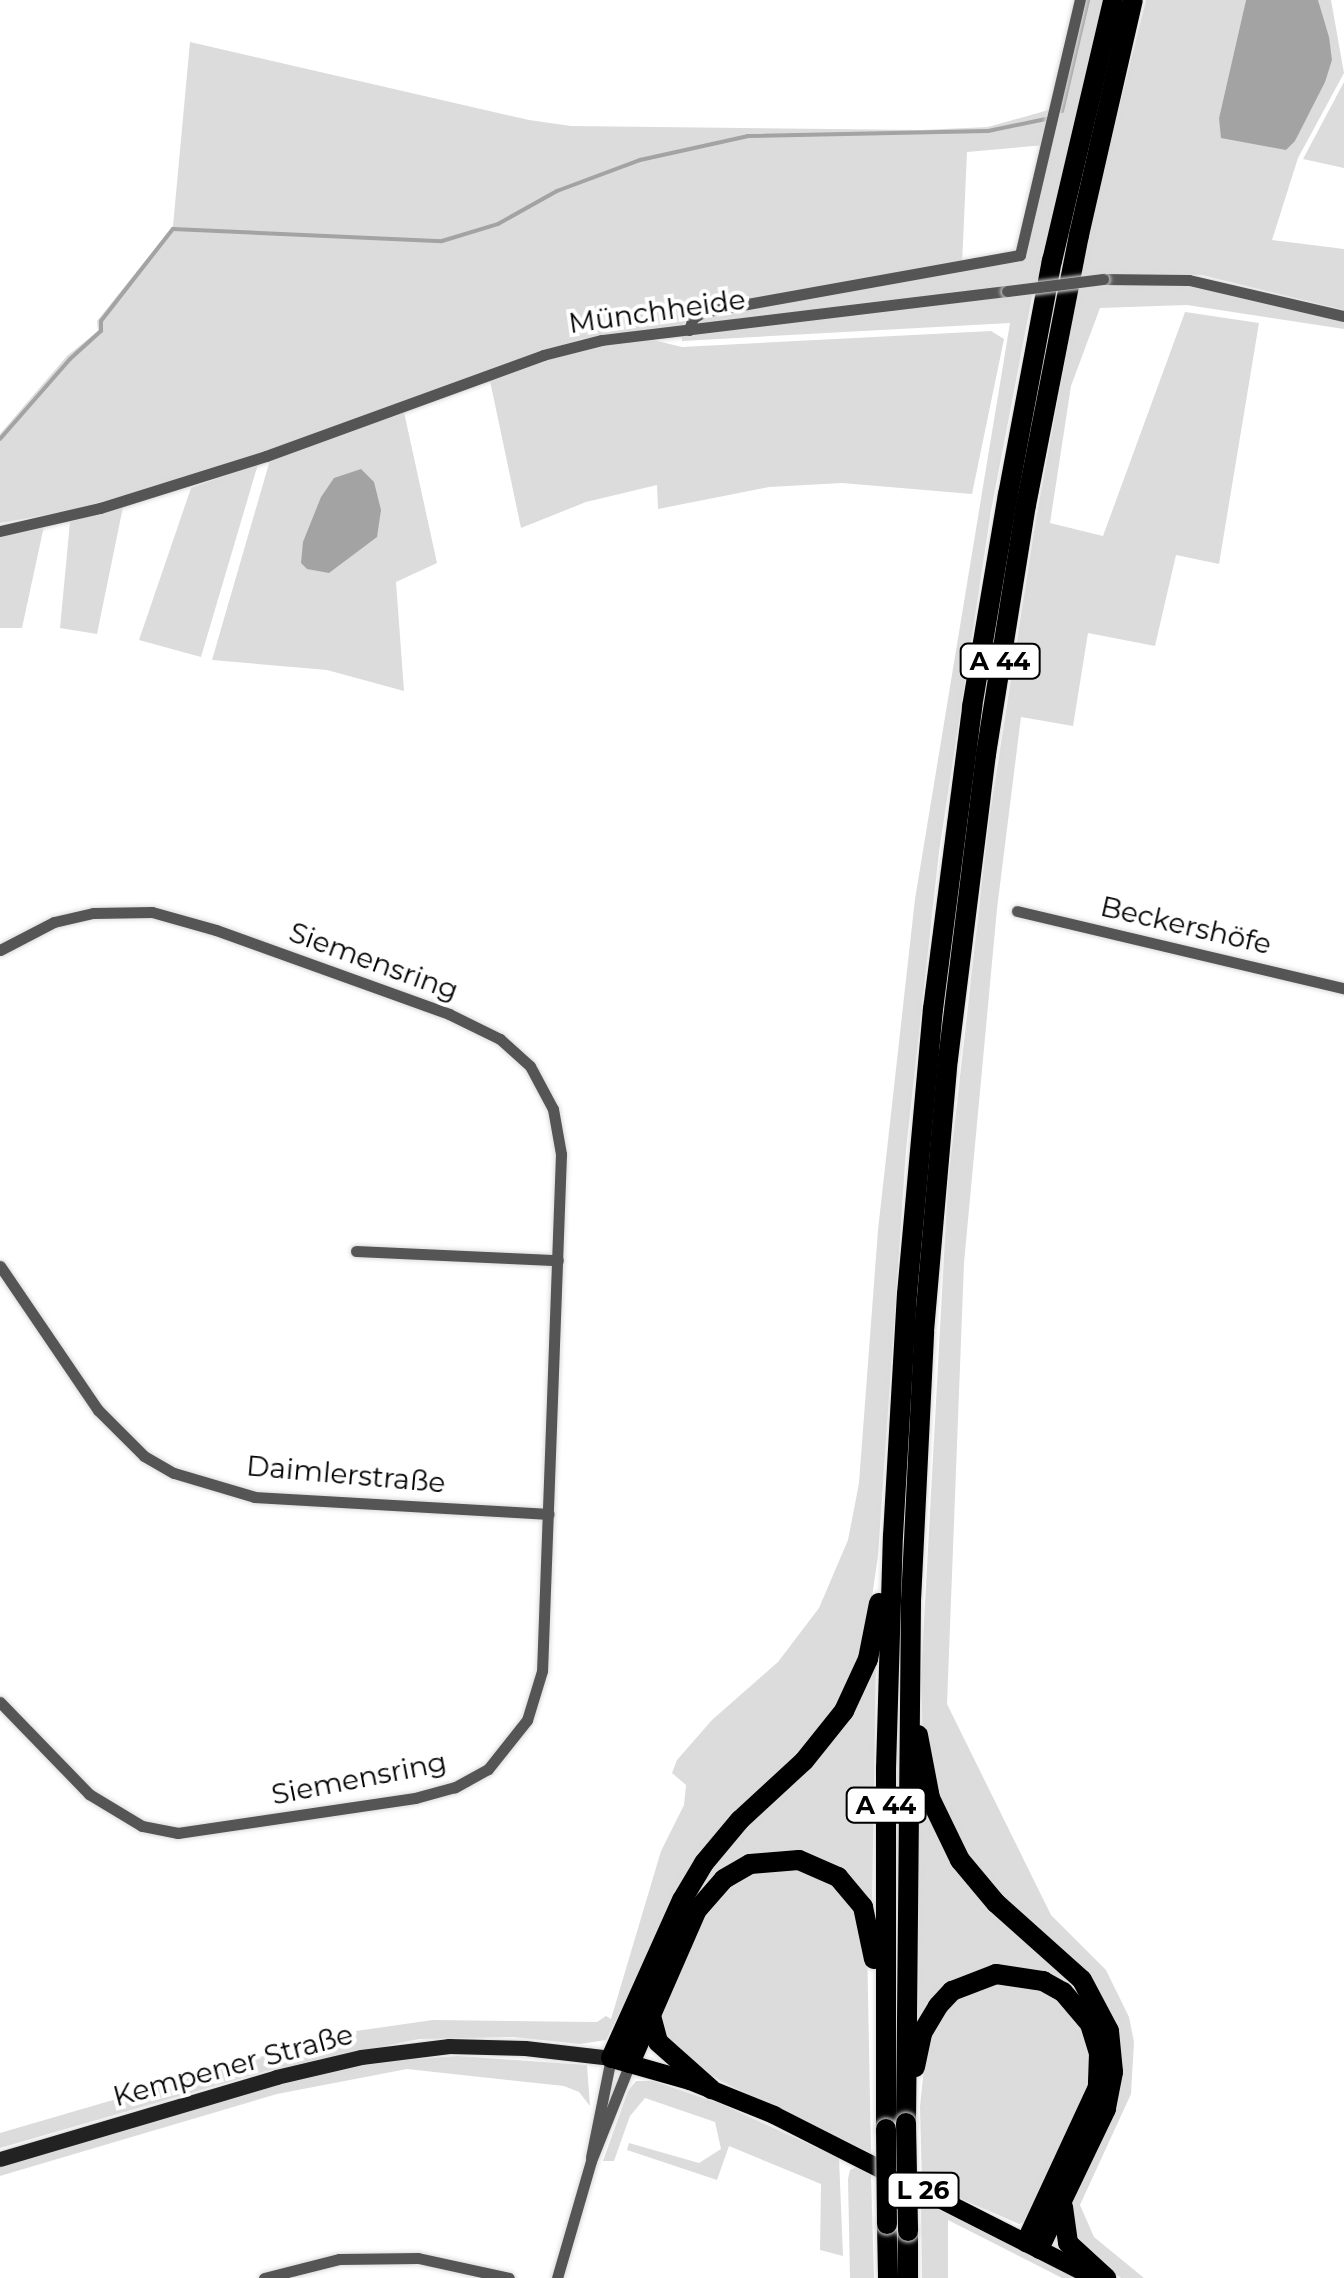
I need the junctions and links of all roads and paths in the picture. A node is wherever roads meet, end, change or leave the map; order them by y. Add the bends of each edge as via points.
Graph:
1 (1080, 0) edge
2 (1113, 0) edge
3 (1133, 0) edge
4 (1344, 316) edge
5 (689, 330) junction
6 (0, 530) edge
7 (1017, 910) dead end
8 (0, 950) edge
9 (1344, 988) edge
10 (356, 1251) dead end
11 (558, 1260) junction
12 (0, 1266) edge
13 (549, 1514) junction
14 (893, 1536) junction
15 (911, 1601) junction
16 (0, 1702) edge
17 (650, 2012) junction
18 (621, 2061) junction
19 (885, 2074) junction
20 (710, 2089) junction
21 (896, 2126) junction
22 (0, 2159) edge
23 (591, 2161) junction
24 (1064, 2200) junction
25 (897, 2228) junction
26 (1032, 2245) junction
27 (264, 2278) edge
28 (509, 2278) edge
29 (558, 2278) edge
30 (888, 2278) edge
31 (908, 2278) edge
32 (1095, 2278) edge
33 (1106, 2278) edge

1 - 5 street via 1020,256 706,312
2 - 14 highway, A 44 via 1052,262 972,707 923,1107
3 - 15 highway, A 44 via 1041,422 980,792 932,1238
4 - 5 street, Münchheide, bridge via 1189,280 1103,280
5 - 6 street, Münchheide via 543,355 266,456 100,508
7 - 9 street, Beckershöfe
8 - 11 street, Siemensring via 54,922 152,912 449,1014 500,1039 530,1066 553,1109 561,1154
10 - 11 street
11 - 13 street, Siemensring
12 - 13 street, Daimlerstraße via 98,1410 144,1456 174,1473 255,1497
13 - 16 street, Siemensring via 542,1671 527,1720 488,1768 455,1787 202,1832 142,1826 89,1794
14 - 18 highway via 874,1636 852,1696 810,1754 740,1820 700,1870
14 - 19 highway, A 44
15 - 21 highway, A 44
15 - 24 highway via 918,1636 918,1744 943,1830 985,1892 1082,1980 1108,2031 1110,2094
17 - 18 highway
17 - 19 highway via 690,1922 714,1888 750,1864 806,1862 842,1880 868,1916
17 - 20 highway via 658,2042
18 - 20 main road, Kempener Straße / L 26
18 - 22 main road, Kempener Straße / L 26 via 449,2046 361,2057
18 - 23 street
18 - 23 street via 597,2111
19 - 21 highway, A 44
20 - 26 main road, Kempener Straße / L 26
21 - 25 highway, A 44, bridge
21 - 26 highway via 919,2041 952,1992 996,1974 1018,1974 1043,1980 1078,2005 1100,2053 1098,2087
23 - 29 street
24 - 26 highway
24 - 33 highway via 1066,2240
25 - 30 highway, A 44
25 - 31 highway, A 44
26 - 32 main road, Kempener Straße / L 26
27 - 28 street via 338,2259 418,2258

